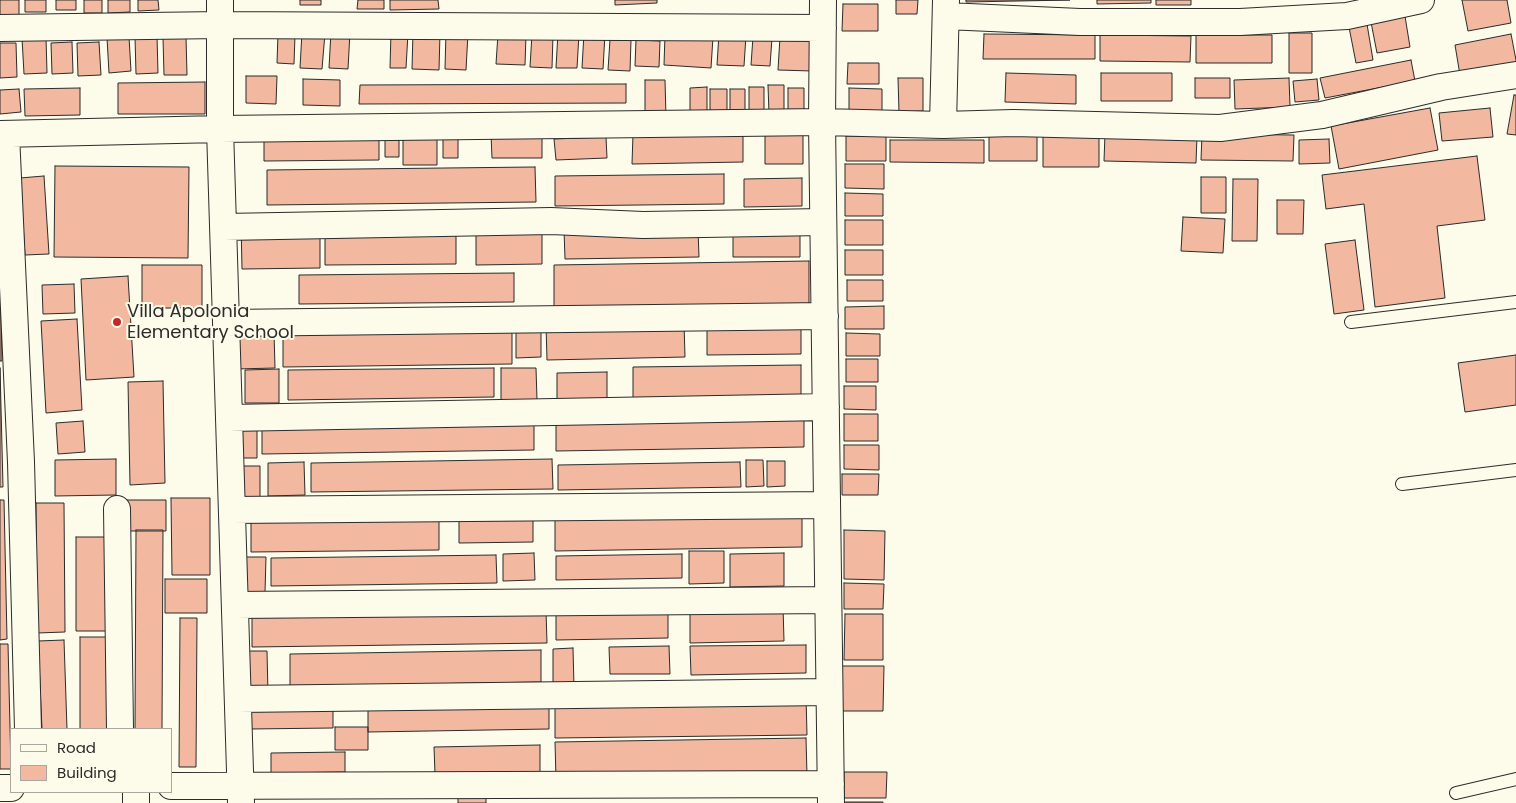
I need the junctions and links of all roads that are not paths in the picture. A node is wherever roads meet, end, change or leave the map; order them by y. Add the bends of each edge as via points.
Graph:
1 (823, 0) edge
2 (1421, 0) edge
3 (946, 8) edge
4 (221, 13) edge
5 (0, 28) edge
6 (823, 28) junction
7 (1516, 75) edge
8 (822, 122) junction
9 (943, 125) junction
10 (220, 129) junction
11 (3, 134) edge
12 (823, 222) junction
13 (224, 227) junction
14 (1516, 302) edge
15 (825, 316) junction
16 (1351, 322) dead end
17 (226, 323) junction
18 (826, 406) junction
19 (229, 418) junction
20 (1516, 470) edge
21 (1402, 484) dead end
22 (827, 505) junction
23 (117, 509) dead end
24 (232, 510) junction
25 (828, 600) junction
26 (235, 605) junction
27 (829, 692) junction
28 (238, 699) junction
29 (28, 728) edge
30 (120, 728) edge
31 (1516, 780) edge
32 (172, 786) edge
33 (1456, 793) dead end
34 (241, 794) edge
35 (348, 794) edge
36 (448, 794) edge
37 (539, 794) edge
38 (638, 794) edge
39 (727, 794) edge
40 (831, 794) edge

1 - 6 street
2 - 3 street via 1347,16 1240,22 1080,22
3 - 9 street
4 - 5 street
4 - 6 street
4 - 10 street
6 - 8 street
7 - 9 street via 1441,87 1322,115 1220,128 1014,123
8 - 9 street
8 - 10 street
8 - 12 street
10 - 11 street
10 - 13 street
11 - 29 street via 21,462
12 - 13 street via 643,225 551,221
12 - 15 street
13 - 17 street
14 - 16 lane
15 - 17 street
15 - 18 street
17 - 19 street
18 - 19 street
18 - 22 street
19 - 24 street
20 - 21 lane
22 - 24 street
22 - 25 street
23 - 30 street
24 - 26 street
25 - 26 street
25 - 27 street
26 - 28 street
27 - 28 street
27 - 40 street
28 - 34 street
31 - 33 lane
32 - 34 street
34 - 35 street
35 - 36 street
36 - 37 street
37 - 38 street
38 - 39 street
39 - 40 street

